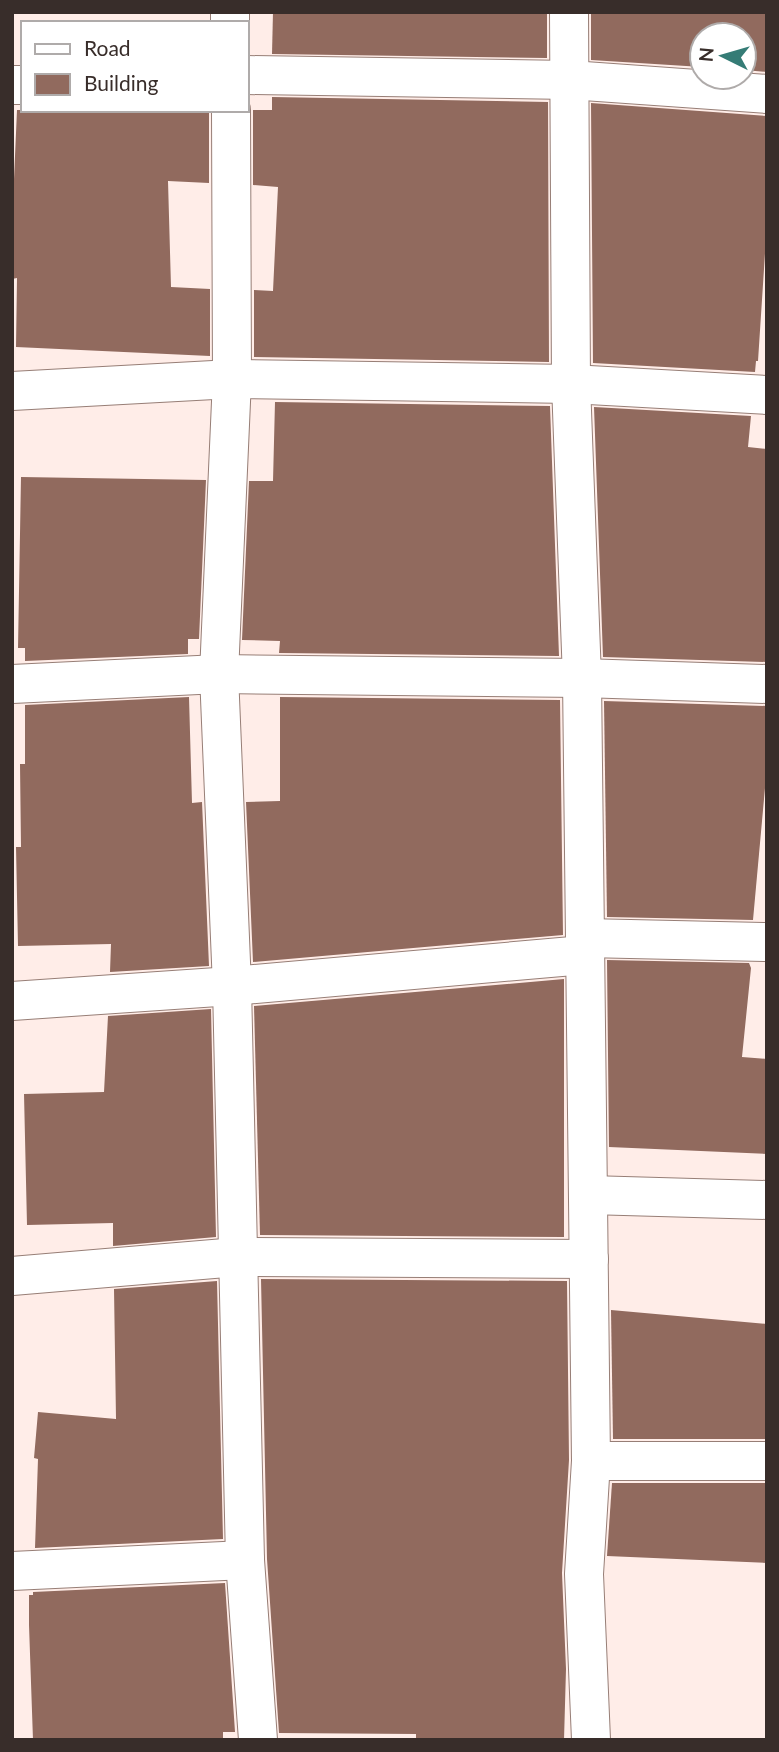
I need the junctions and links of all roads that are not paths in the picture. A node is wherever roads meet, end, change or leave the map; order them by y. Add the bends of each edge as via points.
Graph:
1 (569, 12) edge
2 (248, 75) edge
3 (570, 80) junction
4 (767, 94) edge
5 (231, 112) edge
6 (232, 379) junction
7 (571, 384) junction
8 (12, 391) edge
9 (767, 395) edge
10 (219, 674) junction
11 (582, 678) junction
12 (12, 684) edge
13 (767, 684) edge
14 (767, 942) edge
15 (585, 947) junction
16 (232, 986) junction
17 (12, 1001) edge
18 (589, 1195) junction
19 (767, 1200) edge
20 (237, 1257) junction
21 (589, 1259) junction
22 (12, 1276) edge
23 (591, 1461) junction
24 (767, 1461) edge
25 (245, 1560) junction
26 (12, 1571) edge
27 (258, 1740) edge
28 (591, 1740) edge

1 - 3 street
2 - 3 street
3 - 4 street
3 - 7 street
5 - 6 street
6 - 7 street
6 - 8 street
6 - 10 street
7 - 9 street
7 - 11 street
10 - 11 street
10 - 12 street
10 - 16 street
11 - 13 street
11 - 15 street
14 - 15 street
15 - 16 street
15 - 18 street
16 - 17 street
16 - 20 street
18 - 19 street
18 - 21 street
20 - 21 street
20 - 22 street
20 - 25 street
21 - 23 street
23 - 24 street
23 - 28 street via 584,1574
25 - 26 street
25 - 27 street

